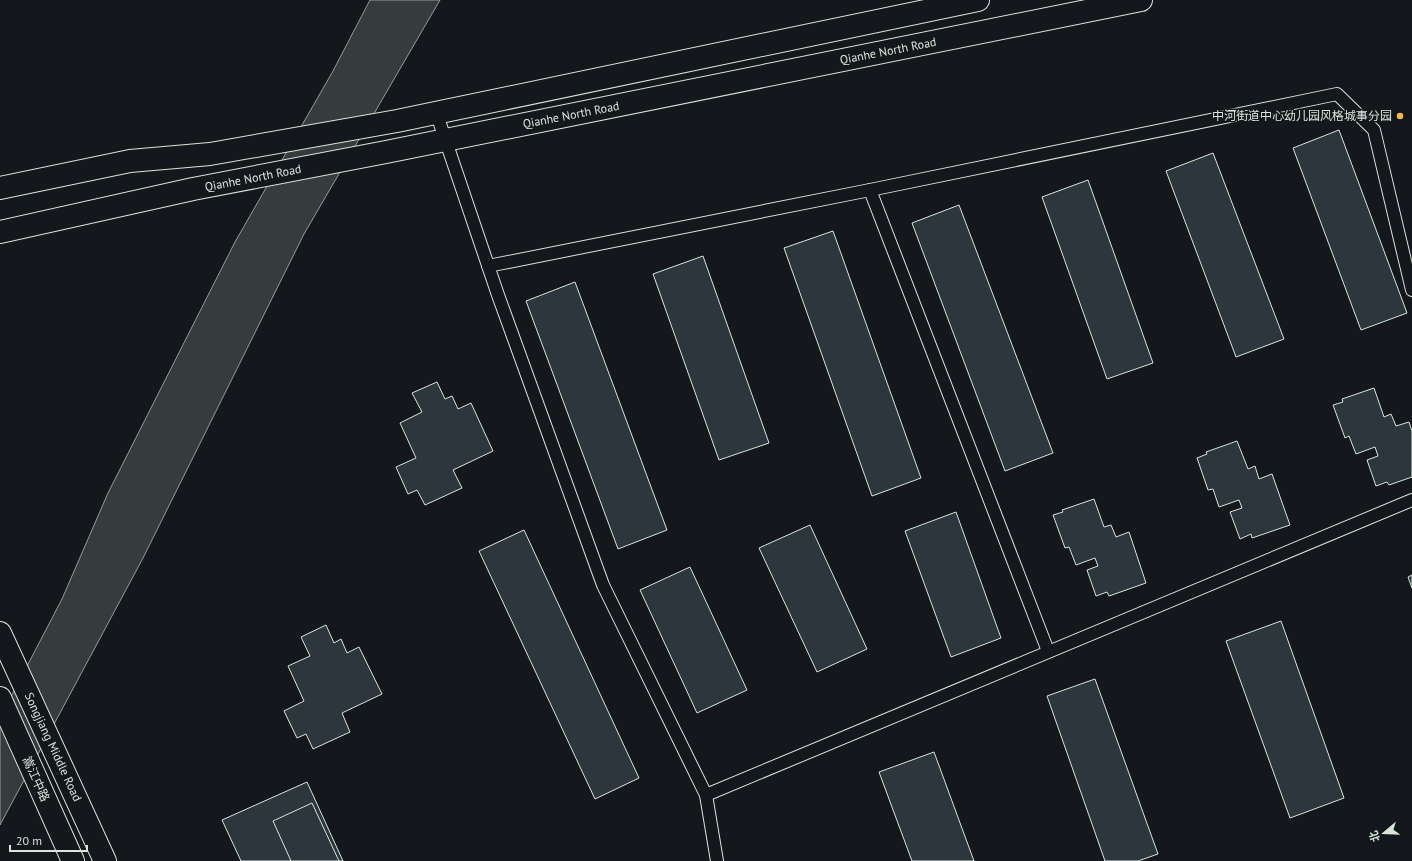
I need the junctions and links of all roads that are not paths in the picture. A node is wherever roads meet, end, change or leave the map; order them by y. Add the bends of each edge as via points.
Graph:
1 (978, 0) edge
2 (1142, 0) edge
3 (436, 112) junction
4 (445, 140) junction
5 (0, 188) edge
6 (870, 190) junction
7 (0, 232) edge
8 (488, 266) junction
9 (1412, 290) edge
10 (1412, 500) edge
11 (0, 633) edge
12 (1048, 652) junction
13 (0, 698) edge
14 (706, 795) junction
15 (101, 853) edge
16 (70, 856) edge
17 (717, 861) edge

1 - 3 main road
2 - 4 main road, Qianhe North Road
3 - 4 lane
3 - 5 main road via 210,154 130,161
4 - 7 main road, Qianhe North Road via 193,189
4 - 8 lane
6 - 8 lane
6 - 9 lane via 1337,94 1374,130
6 - 12 lane
8 - 14 lane via 603,585
10 - 12 lane
11 - 15 main road, Songjiang Middle Road
12 - 14 lane
13 - 16 main road, 嵩江中路
14 - 17 lane

